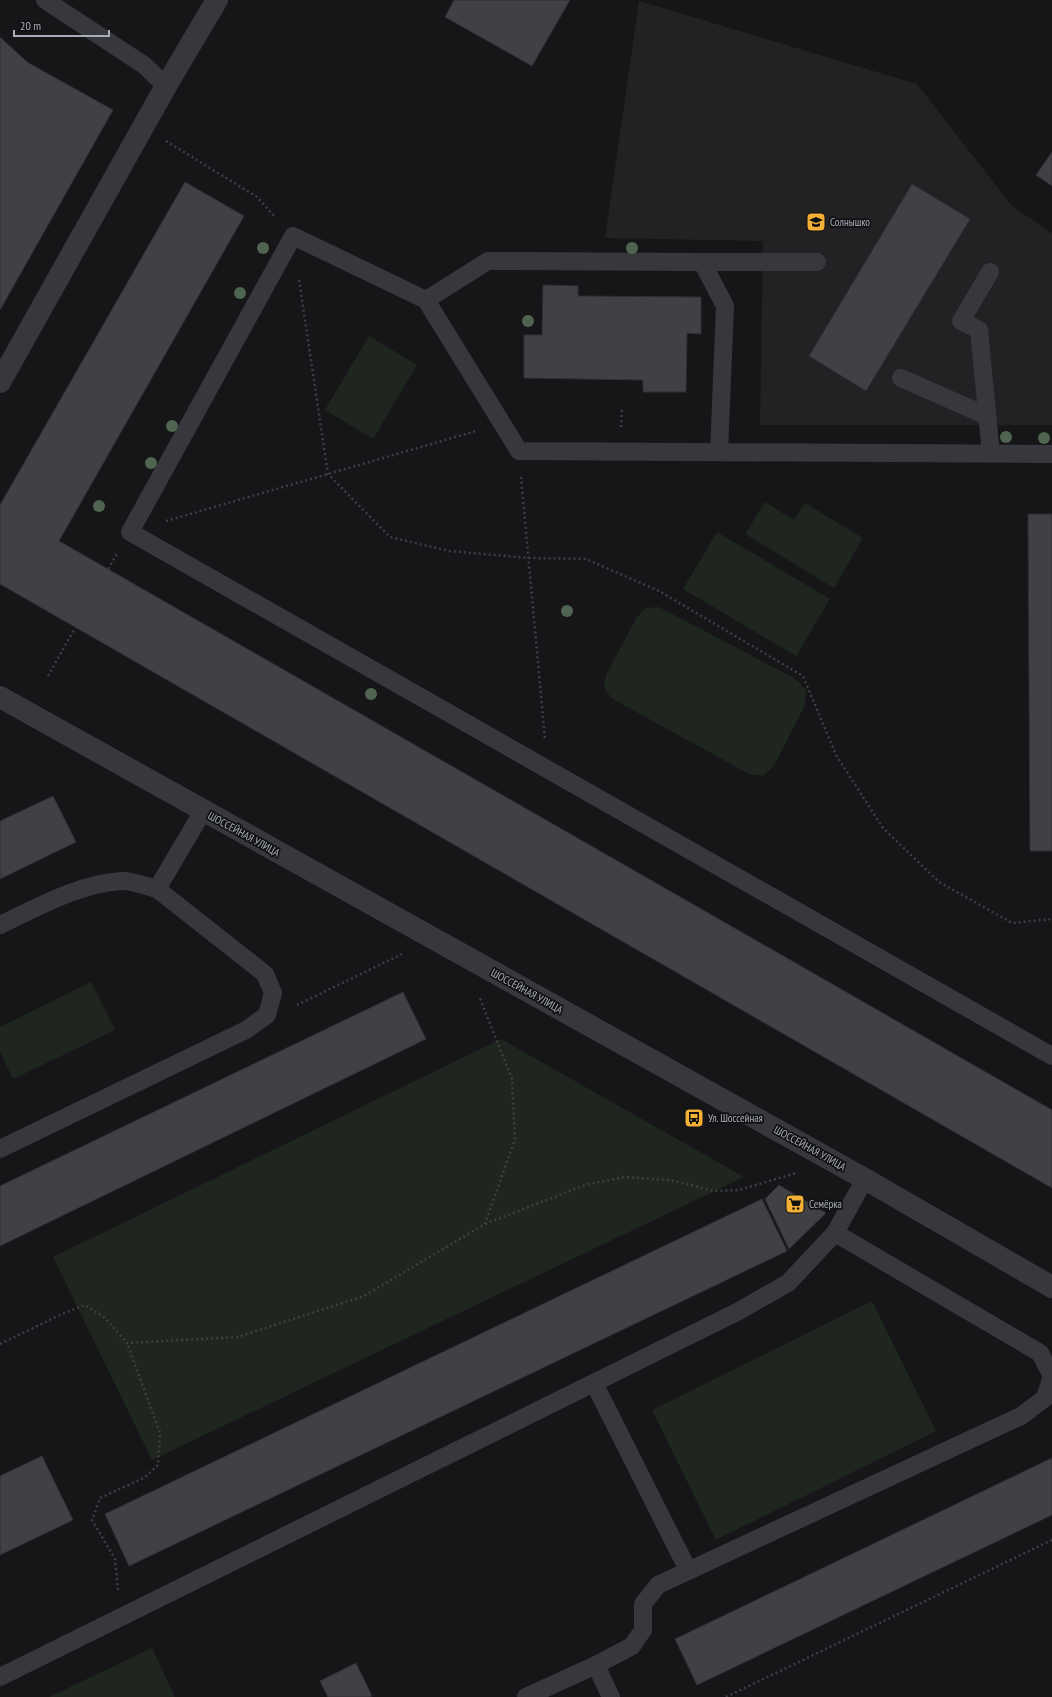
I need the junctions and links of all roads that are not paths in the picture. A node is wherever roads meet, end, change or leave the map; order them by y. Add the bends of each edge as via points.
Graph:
1 (45, 0) edge
2 (217, 0) edge
3 (166, 86) junction
4 (702, 262) junction
5 (817, 262) dead end
6 (990, 272) dead end
7 (426, 300) junction
8 (901, 378) dead end
9 (0, 382) edge
10 (987, 416) junction
11 (719, 452) junction
12 (991, 453) junction
13 (1052, 454) edge
14 (0, 697) edge
15 (203, 811) junction
16 (157, 889) junction
17 (0, 925) edge
18 (1052, 1056) edge
19 (0, 1150) edge
20 (865, 1179) junction
21 (835, 1232) junction
22 (1052, 1287) edge
23 (594, 1383) junction
24 (688, 1570) junction
25 (596, 1665) junction
26 (0, 1677) edge
27 (526, 1697) edge
28 (611, 1697) edge

1 - 3 lane via 144,65
2 - 3 street
3 - 9 street
4 - 5 lane
4 - 7 lane via 488,261
4 - 11 lane via 725,306
6 - 10 lane via 961,321 979,330
7 - 11 lane via 519,451
7 - 18 lane via 293,236 130,532
8 - 10 lane
10 - 12 lane
11 - 12 lane
12 - 13 lane
14 - 15 street, ШОССЕЙНАЯ УЛИЦА
15 - 16 lane
15 - 20 street, ШОССЕЙНАЯ УЛИЦА
16 - 17 lane via 123,880 87,887
16 - 19 lane via 265,974 273,993 266,1015 246,1030
20 - 21 lane
20 - 22 street, ШОССЕЙНАЯ УЛИЦА
21 - 23 lane via 788,1283 739,1311
21 - 24 lane via 1040,1353 1052,1376 1044,1398 1021,1416
23 - 24 lane
23 - 26 lane
24 - 25 lane via 658,1585 643,1604 643,1630 632,1646
25 - 27 lane
25 - 28 lane

